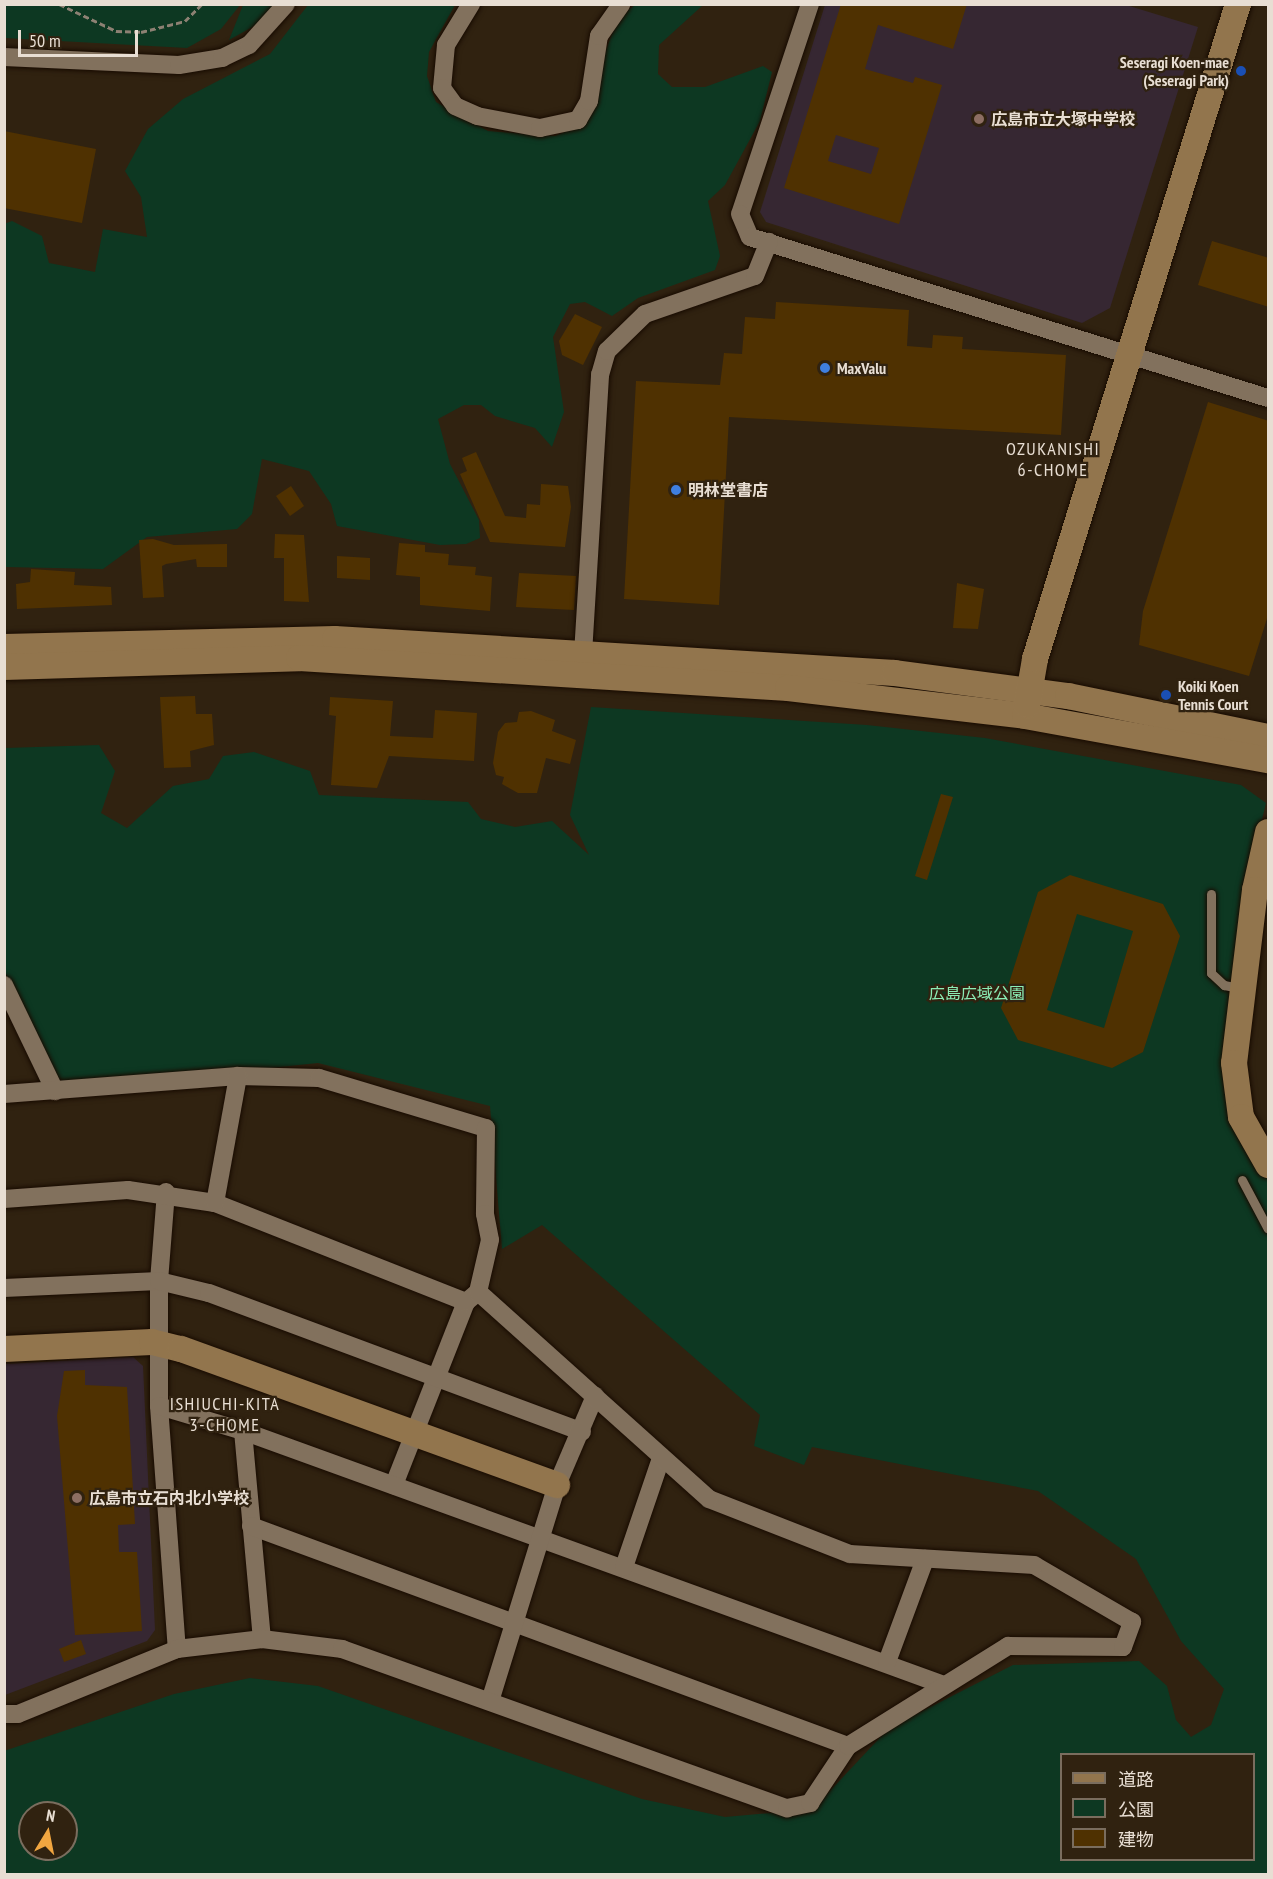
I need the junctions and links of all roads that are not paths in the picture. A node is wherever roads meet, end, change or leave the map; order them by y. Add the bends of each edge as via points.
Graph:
1 (286, 4) edge
2 (471, 4) edge
3 (621, 4) edge
4 (810, 4) edge
5 (1238, 4) edge
6 (4, 57) edge
7 (769, 242) junction
8 (1130, 354) junction
9 (1269, 398) edge
10 (4, 647) edge
11 (583, 654) junction
12 (4, 668) edge
13 (1029, 690) junction
14 (1025, 716) junction
15 (1269, 737) edge
16 (1269, 760) edge
17 (1269, 832) edge
18 (1211, 894) dead end
19 (4, 986) edge
20 (1243, 988) junction
21 (7, 1004) edge
22 (238, 1076) junction
23 (55, 1091) junction
24 (4, 1094) edge
25 (1269, 1165) edge
26 (1242, 1180) dead end
27 (166, 1192) junction
28 (4, 1199) edge
29 (215, 1203) junction
30 (1269, 1229) edge
31 (159, 1281) junction
32 (4, 1288) edge
33 (472, 1297) junction
34 (159, 1343) junction
35 (4, 1349) edge
36 (437, 1382) junction
37 (595, 1396) junction
38 (159, 1406) junction
39 (243, 1431) junction
40 (582, 1432) junction
41 (416, 1434) junction
42 (660, 1461) junction
43 (394, 1485) junction
44 (557, 1485) junction
45 (252, 1526) junction
46 (544, 1539) junction
47 (925, 1559) junction
48 (624, 1567) junction
49 (512, 1620) junction
50 (262, 1639) junction
51 (177, 1649) junction
52 (887, 1662) junction
53 (944, 1685) junction
54 (491, 1698) junction
55 (4, 1714) edge
56 (848, 1746) junction

1 - 6 street via 249,45 222,58 179,65
2 - 3 street via 446,45 442,88 455,106 477,116 540,128 578,120 589,101 599,36
4 - 7 street via 740,214 750,237
5 - 8 street
7 - 8 street
7 - 11 street via 755,276 645,314 607,351 600,375
8 - 9 street
8 - 13 street
10 - 11 street via 289,638
11 - 13 street via 895,673
12 - 14 street via 206,659 355,661 788,688
13 - 14 street
13 - 15 street
14 - 16 street
17 - 20 street
18 - 20 lane via 1211,973 1224,985
19 - 21 street
20 - 25 street via 1234,1063 1237,1101 1248,1133
21 - 23 street
22 - 23 street
22 - 29 street
22 - 33 street via 319,1078 486,1128 485,1214 490,1240
23 - 24 street
26 - 30 lane
27 - 28 street
27 - 29 street
27 - 31 street
29 - 33 street
31 - 32 street
31 - 34 street
31 - 36 street via 209,1293
33 - 36 street
33 - 37 street
34 - 35 street
34 - 38 street
34 - 41 street
36 - 40 street
36 - 41 street
37 - 40 street
37 - 42 street
38 - 39 street
38 - 51 street
39 - 43 street
39 - 45 street
40 - 44 street
41 - 43 street
41 - 44 street
42 - 47 street via 709,1499 850,1554
42 - 48 street
43 - 46 street
44 - 46 street
45 - 49 street
45 - 50 street
46 - 48 street
46 - 49 street
47 - 52 street
47 - 53 street via 1034,1565 1132,1622 1123,1647 1008,1646
48 - 52 street
49 - 54 street
49 - 56 street
50 - 51 street
50 - 54 street via 342,1649
51 - 55 street via 18,1714
52 - 53 street
53 - 56 street
54 - 56 street via 787,1808 810,1803

